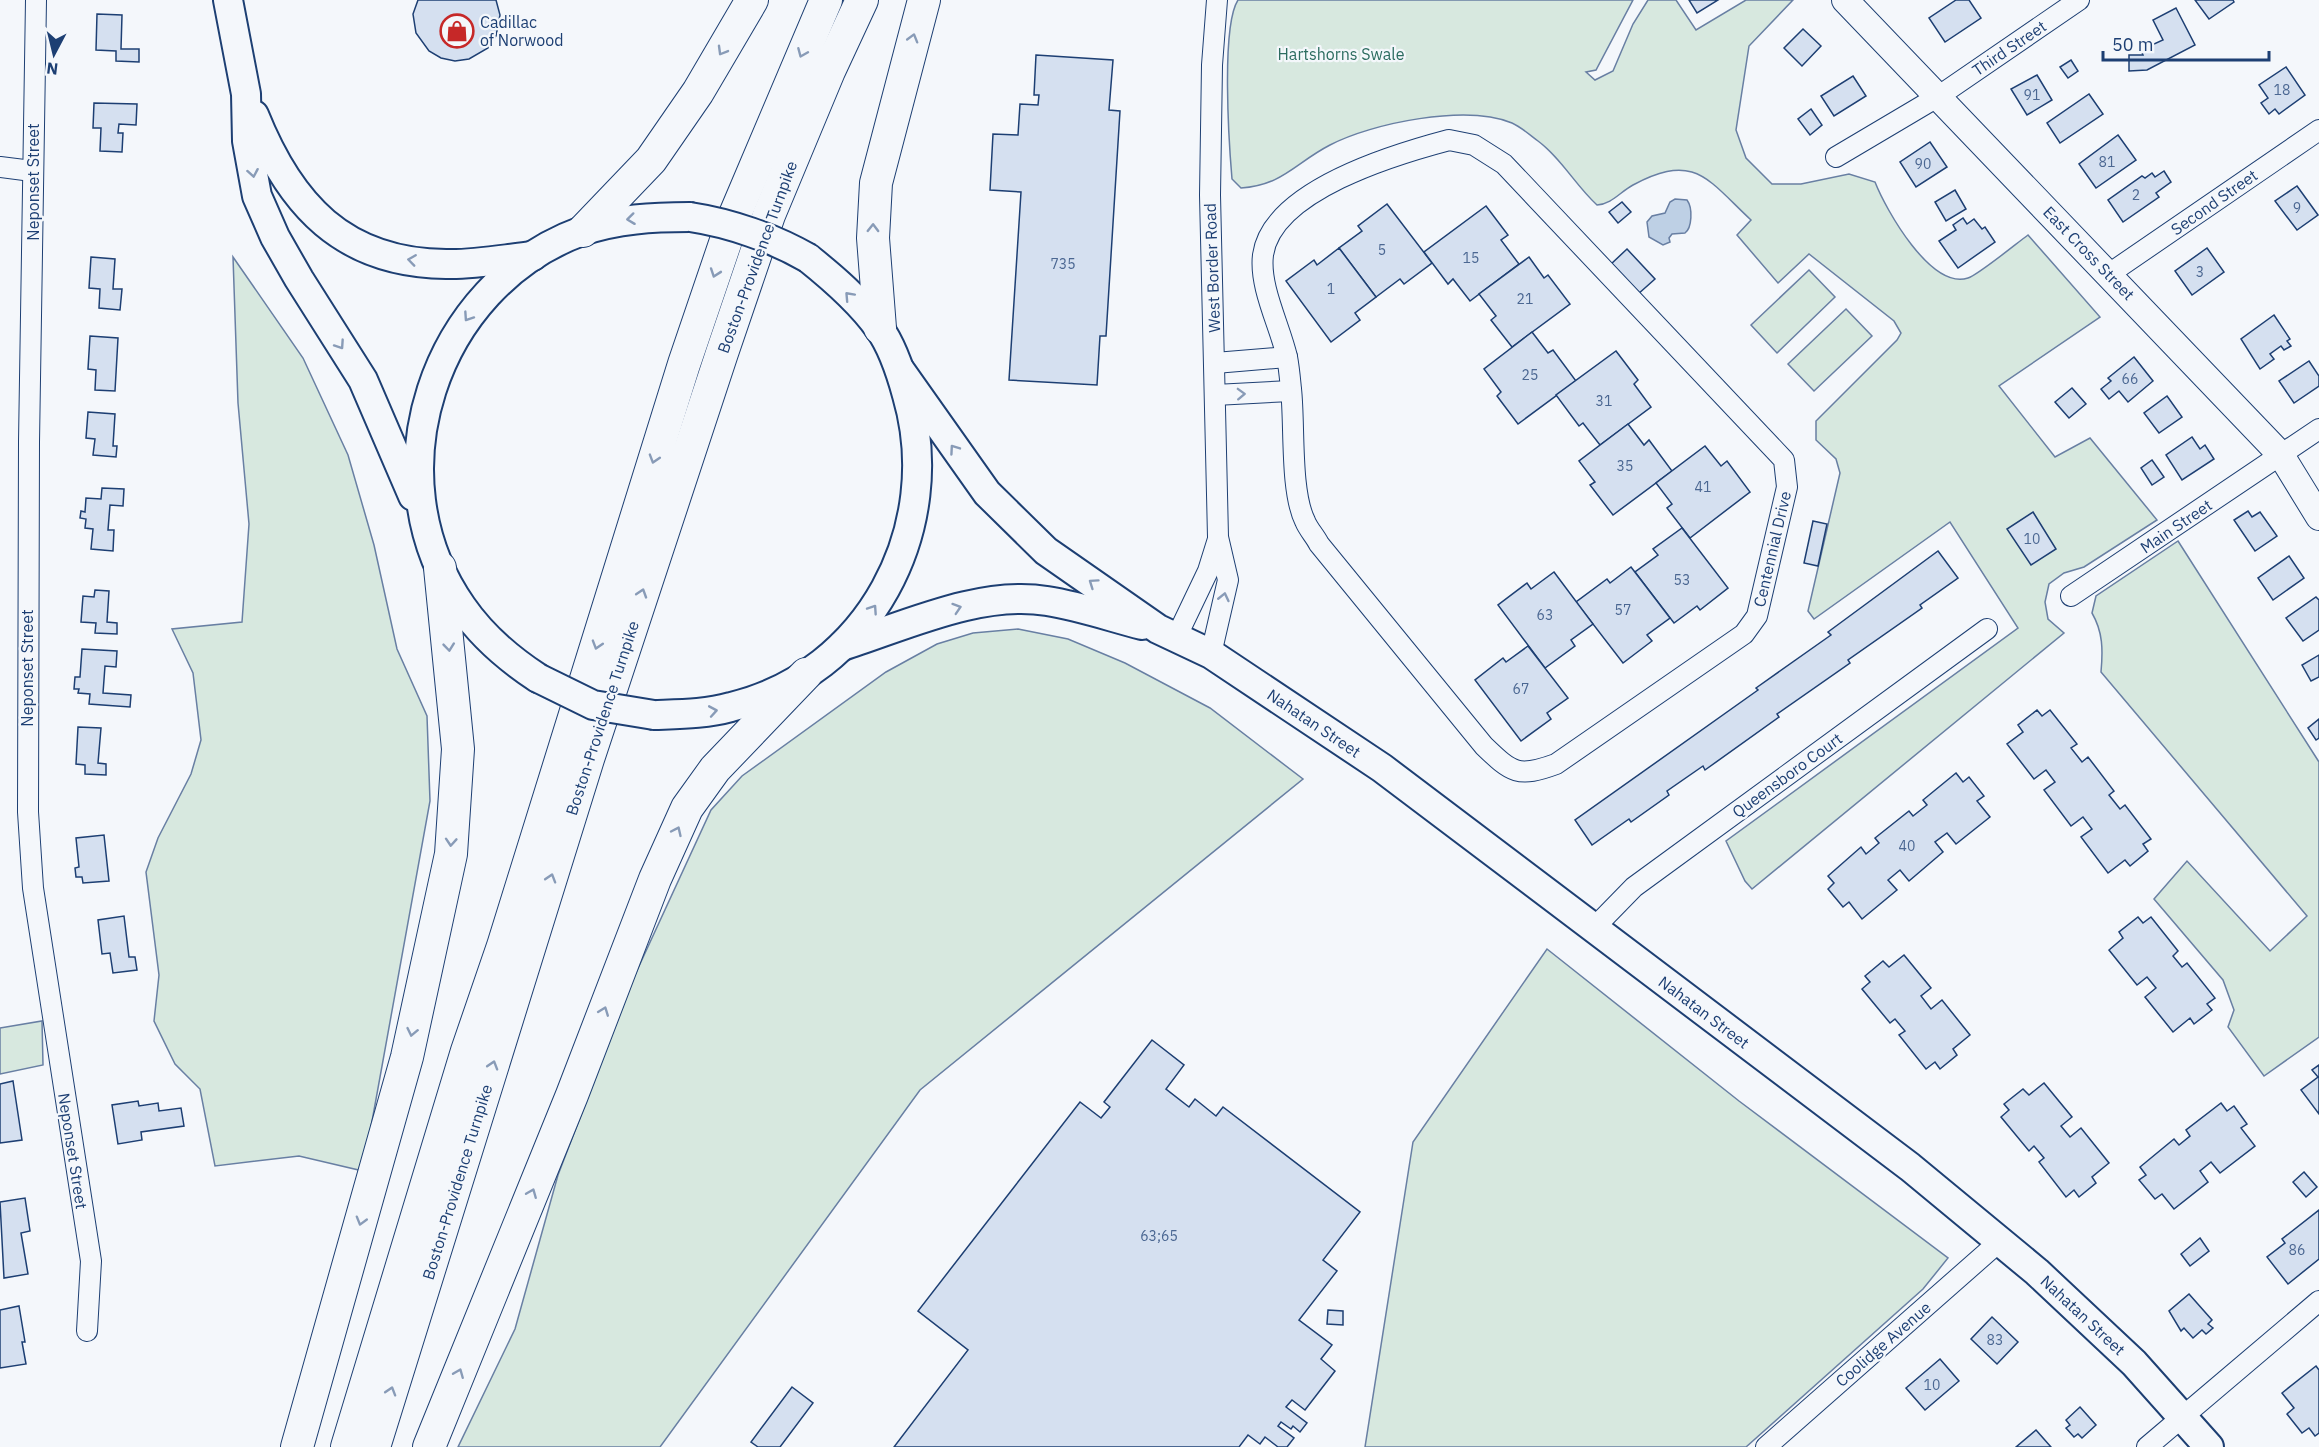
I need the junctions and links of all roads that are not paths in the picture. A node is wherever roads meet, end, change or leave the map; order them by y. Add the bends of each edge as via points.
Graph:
1 (36, 0) edge
2 (228, 0) edge
3 (752, 0) edge
4 (826, 0) edge
5 (862, 0) edge
6 (924, 0) edge
7 (1217, 0) edge
8 (1845, 0) edge
9 (2079, 0) edge
10 (246, 94) junction
11 (1939, 96) junction
12 (2319, 130) edge
13 (1836, 157) dead end
14 (0, 167) edge
15 (32, 171) junction
16 (583, 231) junction
17 (533, 256) junction
18 (2109, 274) junction
19 (880, 328) junction
20 (1287, 357) junction
21 (1215, 363) junction
22 (900, 370) junction
23 (1291, 391) junction
24 (1215, 395) junction
25 (2319, 429) edge
26 (2281, 455) junction
27 (2319, 517) edge
28 (425, 525) junction
29 (1218, 537) junction
30 (440, 568) junction
31 (2071, 596) dead end
32 (1987, 629) dead end
33 (1167, 633) junction
34 (842, 646) junction
35 (1211, 654) junction
36 (806, 674) junction
37 (1593, 929) junction
38 (2000, 1241) junction
39 (2319, 1301) edge
40 (87, 1331) dead end
41 (2183, 1417) junction
42 (297, 1447) edge
43 (347, 1447) edge
44 (374, 1447) edge
45 (429, 1447) edge
46 (1766, 1447) edge
47 (2147, 1447) edge
48 (2209, 1447) edge

1 - 15 street, Neponset Street
2 - 10 main road
3 -> 16 main road via 698,92 651,160
4 -> 43 main road, Boston-Providence Turnpike via 734,217 684,364 467,1051
44 -> 5 main road, Boston-Providence Turnpike via 588,759 715,375 769,215
19 -> 6 main road via 873,238 876,183
7 - 21 street, West Border Road via 1210,195
8 - 11 street, East Cross Street
9 - 11 street, Third Street
17 -> 10 main road via 446,264 369,252 335,232 300,202 267,149
10 -> 28 main road via 247,141 257,196 294,271 363,380
11 - 13 street, Third Street
11 - 18 street, East Cross Street
12 - 18 street, Second Street
14 - 15 street
15 - 40 street, Neponset Street via 28,812 33,888 91,1261
16 - 17 main road
19 -> 16 main road, bridge via 832,277 808,258 788,246 714,220 655,217
17 -> 28 main road via 500,281 474,309 440,364 420,436 419,488
18 - 26 street, East Cross Street
19 - 22 main road
20 - 21 street
20 - 23 street, Centennial Drive
20 - 23 street, Centennial Drive via 1274,315 1263,255 1269,237 1286,214 1336,178 1406,151 1449,140 1474,145 1504,164 1784,460 1787,487 1757,616 1744,634 1557,764 1534,772 1508,769 1484,746 1319,544 1304,519 1298,492
21 - 24 street, West Border Road
33 -> 22 main road, Nahatan Street via 1046,551 1012,520 968,468
34 -> 22 main road via 872,612 896,570 910,534 919,466 915,422
24 -> 23 street
24 - 29 street, West Border Road
25 - 26 street, Main Street
26 - 27 street, East Cross Street
26 - 31 street, Main Street
28 - 30 main road
29 - 33 street via 1208,571
35 -> 29 street via 1228,580
30 -> 36 main road, bridge via 463,609 486,637 538,678 593,705 654,715 699,713 772,693
30 -> 42 main road via 458,749 451,854 407,1057
32 - 37 street, Queensboro Court via 1634,886
34 -> 33 main road, Nahatan Street via 963,605 1001,599 1046,600
33 - 35 main road, Nahatan Street
34 - 36 main road
35 - 37 main road, Nahatan Street via 1382,768
45 -> 36 main road via 655,879 687,808 715,769
37 - 38 main road, Nahatan Street via 1901,1160
38 - 41 main road, Nahatan Street via 2134,1363
38 - 46 street, Coolidge Avenue
39 - 41 street
41 - 47 street
41 - 48 main road, Nahatan Street

